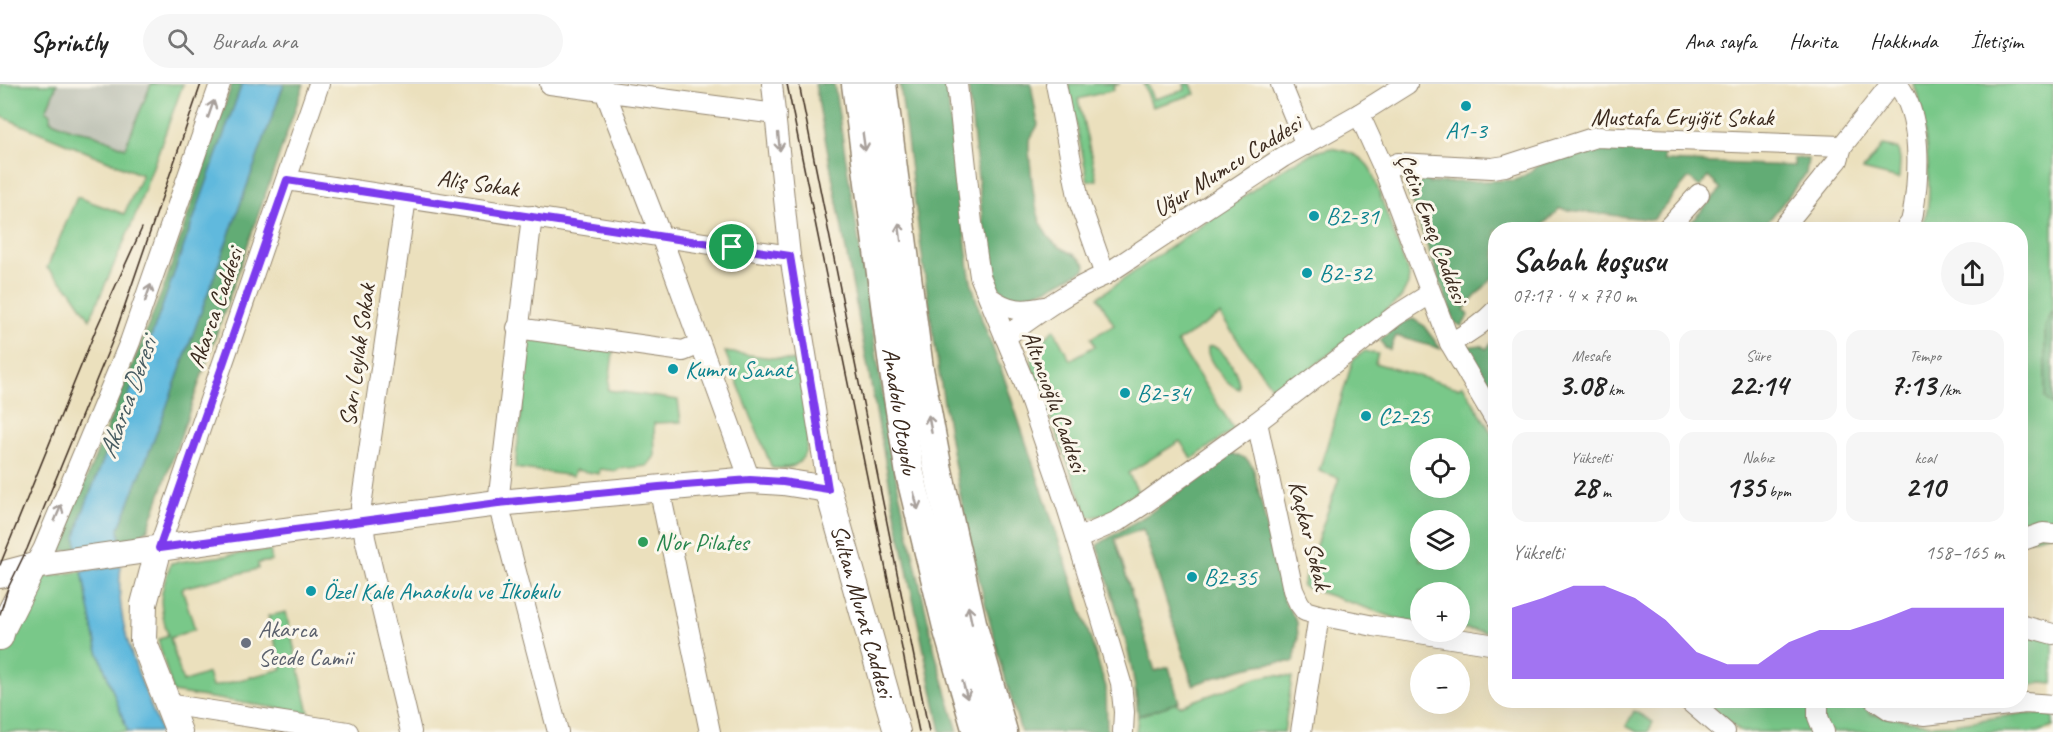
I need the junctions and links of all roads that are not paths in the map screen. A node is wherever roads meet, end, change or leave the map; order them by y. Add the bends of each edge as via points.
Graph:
1 (220, 84) edge
2 (319, 84) edge
3 (550, 84) edge
4 (772, 84) edge
5 (856, 84) edge
6 (882, 84) edge
7 (957, 84) edge
8 (1056, 84) edge
9 (1281, 84) edge
10 (1407, 84) edge
11 (1891, 84) edge
12 (1897, 84) edge
13 (603, 88) edge
14 (776, 114) junction
15 (1359, 114) junction
16 (1306, 145) junction
17 (1842, 146) junction
18 (1384, 169) junction
19 (287, 180) junction
20 (1699, 194) dead end
21 (406, 198) junction
22 (532, 216) junction
23 (1673, 222) edge
24 (1788, 222) edge
25 (1911, 222) edge
26 (661, 236) junction
27 (790, 256) junction
28 (1105, 275) junction
29 (1430, 294) junction
30 (989, 297) junction
31 (1047, 306) junction
32 (1488, 318) edge
33 (518, 328) junction
34 (1008, 343) junction
35 (1450, 343) junction
36 (700, 344) junction
37 (1488, 407) edge
38 (1257, 422) junction
39 (750, 480) junction
40 (659, 487) junction
41 (828, 489) junction
42 (498, 503) junction
43 (362, 520) junction
44 (2053, 534) edge
45 (1077, 538) junction
46 (2028, 539) edge
47 (147, 550) junction
48 (38, 569) junction
49 (0, 575) edge
50 (0, 593) edge
51 (1319, 615) junction
52 (2028, 627) edge
53 (2053, 634) edge
54 (0, 637) edge
55 (1488, 644) edge
56 (2028, 703) edge
57 (167, 704) junction
58 (2053, 705) edge
59 (1697, 708) edge
60 (1818, 708) edge
61 (1887, 708) edge
62 (1983, 708) edge
63 (179, 732) edge
64 (348, 732) edge
65 (411, 732) edge
66 (558, 732) edge
67 (710, 732) edge
68 (897, 732) edge
69 (977, 732) edge
70 (1003, 732) edge
71 (1123, 732) edge
72 (1301, 732) edge
73 (1725, 732) edge
74 (1824, 732) edge

48 -> 1 street via 130,342
2 - 19 street, Akarca Caddesi
3 - 13 street
4 - 14 street
5 -> 69 highway, Anadolu Otoyolu via 910,474
70 -> 6 highway, Anadolu Otoyolu via 973,627 938,470 918,358
7 - 30 street, Altıncıoğlu Caddesi via 972,223 980,276
8 - 28 street via 1079,201
9 - 16 street
10 - 15 street, Uğur Mumcu Caddesi
11 - 17 street
12 - 25 street via 1913,118 1916,151
13 - 14 street
13 - 26 street
14 -> 27 street
15 - 16 street, Uğur Mumcu Caddesi
15 - 18 street, Çetin Emeç Caddesi
16 - 28 street, Uğur Mumcu Caddesi
17 - 18 street, Mustafa Eryiğit Sokak via 1596,137 1492,168 1398,163
17 - 24 street via 1838,160
18 - 29 street, Çetin Emeç Caddesi
19 - 21 street, Aliş Sokak
19 - 47 street, Akarca Caddesi
20 - 23 street
21 - 22 street, Aliş Sokak
21 - 43 street, Sarı Leylak Sokak
22 - 26 street, Aliş Sokak
22 - 33 street
26 - 27 street, Aliş Sokak
26 - 36 street
27 - 41 street
28 - 31 street
28 - 34 street via 1093,289 1042,325
29 - 35 street, Çetin Emeç Caddesi
29 - 38 street via 1395,316
30 - 31 street via 1000,306 1014,309
30 - 34 street, Altıncıoğlu Caddesi
31 - 34 street
32 - 35 street
33 - 36 street via 683,351
33 - 42 street
34 - 45 street, Altıncıoğlu Caddesi
35 - 37 street, Çetin Emeç Caddesi
36 - 39 street
38 - 45 street via 1125,517
38 - 51 street, Kaçkar Sokak via 1293,590 1305,611
39 - 40 main road
39 - 41 main road
40 - 42 main road
40 - 67 street
41 - 68 main road, Sultan Murat Caddesi
42 - 43 main road
42 - 66 street
43 - 47 main road
43 - 65 street, Sarı Leylak Sokak
44 - 46 street
45 - 71 street, Altıncıoğlu Caddesi via 1121,683
47 - 48 main road
47 - 57 main road via 143,640
48 - 49 main road
48 - 50 main road
48 - 54 main road
51 - 55 street, Kaçkar Sokak
51 - 72 street
52 - 53 street
56 - 58 street
57 - 63 main road
57 - 64 street
59 - 73 street
60 - 74 street
61 - 62 street via 1925,715

